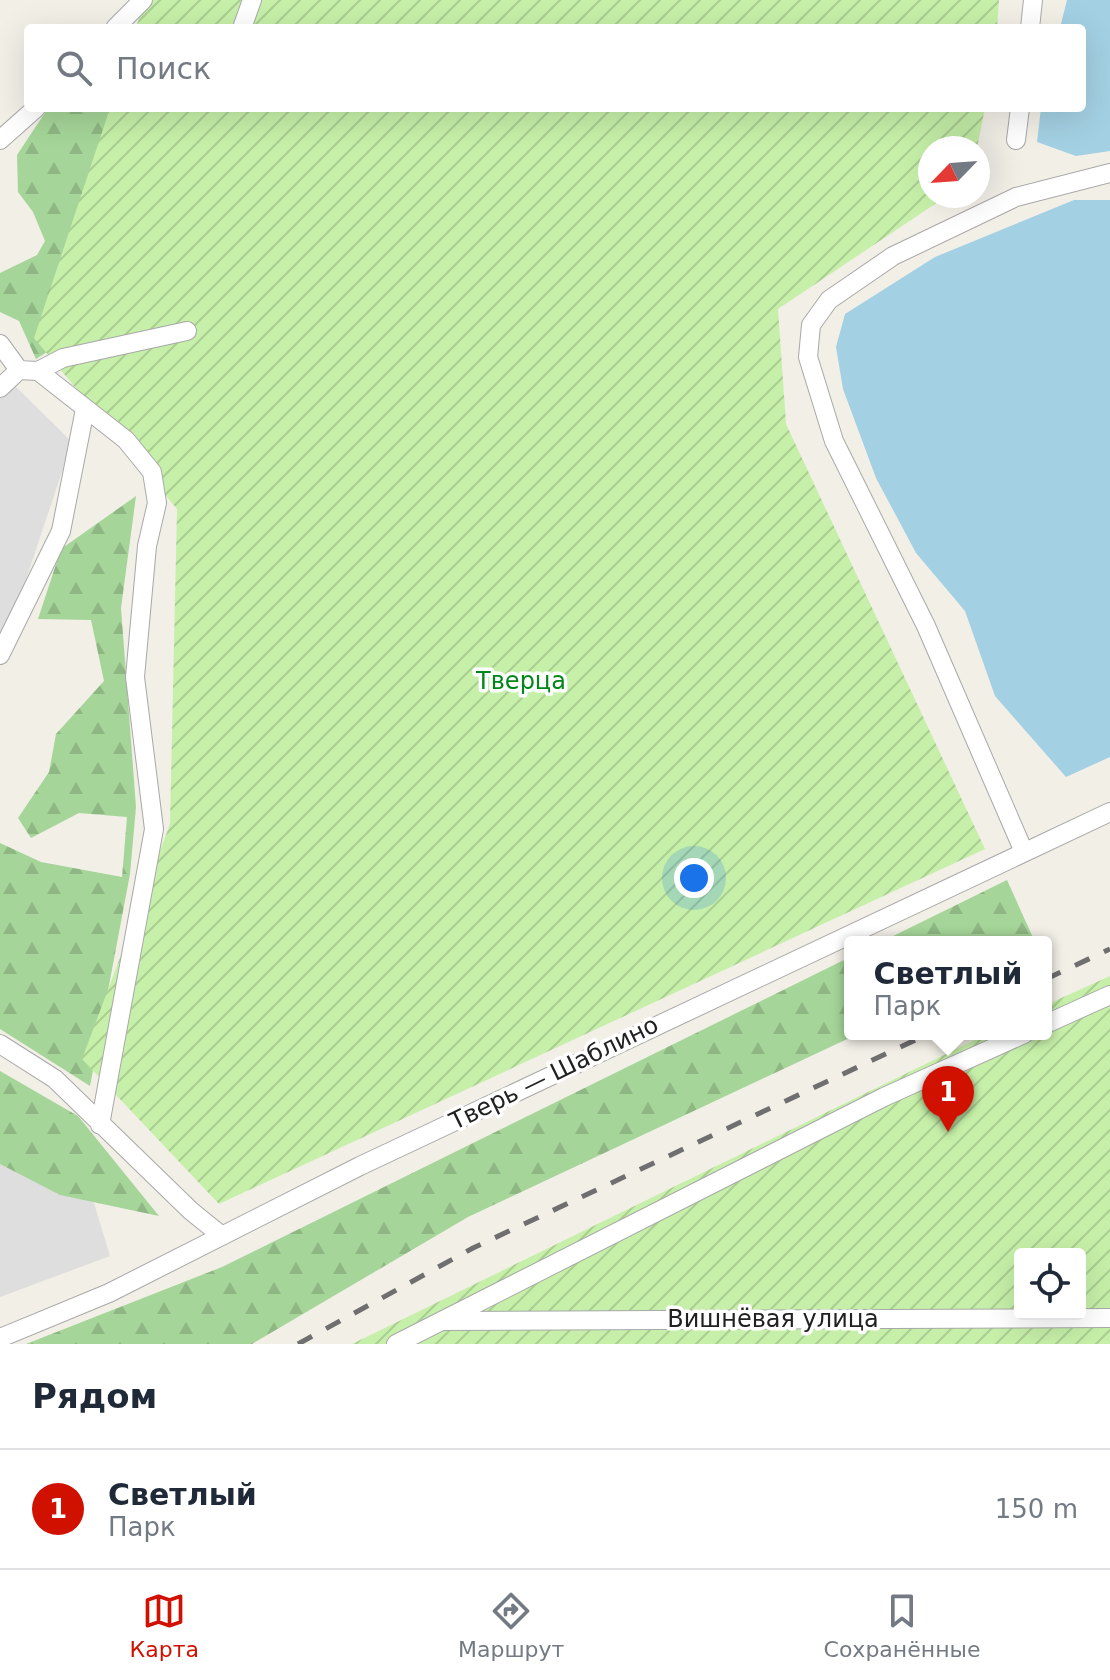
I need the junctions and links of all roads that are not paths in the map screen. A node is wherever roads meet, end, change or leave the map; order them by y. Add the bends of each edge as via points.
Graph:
1 (143, 0) edge
2 (252, 0) edge
3 (1033, 0) edge
4 (119, 24) edge
5 (243, 24) edge
6 (1030, 24) edge
7 (32, 112) edge
8 (1020, 112) edge
9 (0, 140) edge
10 (1016, 140) dead end
11 (1110, 173) edge
12 (187, 331) dead end
13 (0, 344) edge
14 (19, 370) junction
15 (38, 371) junction
16 (0, 388) edge
17 (85, 409) junction
18 (0, 655) edge
19 (1110, 812) edge
20 (1024, 852) junction
21 (1110, 995) edge
22 (1052, 1021) edge
23 (1011, 1040) edge
24 (0, 1044) edge
25 (100, 1125) junction
26 (222, 1236) junction
27 (1110, 1318) edge
28 (436, 1321) junction
29 (0, 1338) edge
30 (396, 1344) edge

1 - 4 street
2 - 5 street
3 - 6 street
7 - 9 street
8 - 10 street
11 - 20 street via 1016,197 893,256 829,300 811,325 808,357 834,441 926,626
12 - 15 street via 63,358
13 - 14 street
14 - 15 street
14 - 16 street
15 - 17 street
17 - 18 street via 61,531
17 - 25 street via 148,464 157,503 147,546 135,677 154,829
19 - 20 street, Тверь — Шаблино
20 - 26 street, Тверь — Шаблино via 639,1031
21 - 22 street
23 - 28 street via 884,1097
24 - 25 street via 55,1079
25 - 26 street
26 - 29 street, Тверь — Шаблино via 109,1293
27 - 28 street, Вишнёвая улица
28 - 30 street

